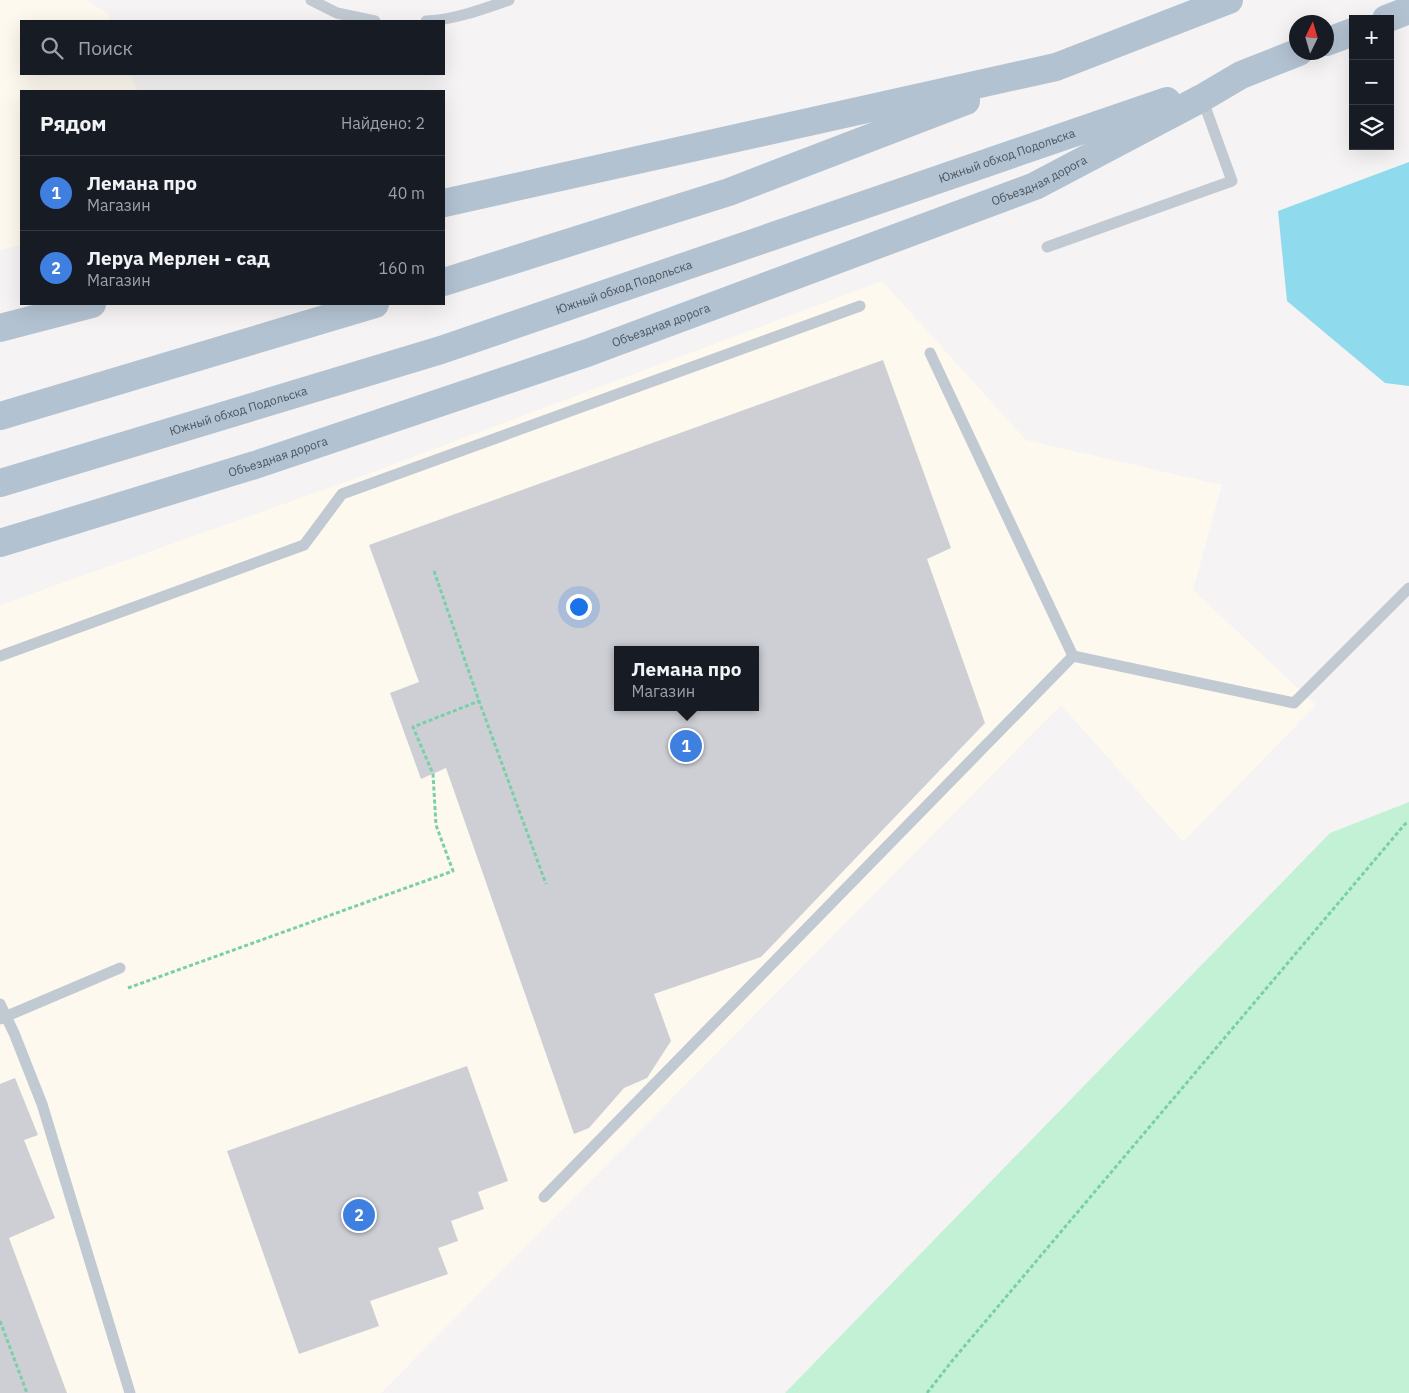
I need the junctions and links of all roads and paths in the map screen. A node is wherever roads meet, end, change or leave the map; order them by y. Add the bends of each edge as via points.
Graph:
1 (311, 0) edge
2 (509, 0) edge
3 (1229, 0) edge
4 (1409, 10) edge
5 (1394, 16) edge
6 (370, 20) edge
7 (441, 20) edge
8 (1349, 33) edge
9 (1334, 39) edge
10 (1289, 56) edge
11 (1056, 67) junction
12 (1241, 75) junction
13 (1202, 98) junction
14 (445, 203) edge
15 (1047, 247) dead end
16 (445, 282) edge
17 (88, 305) edge
18 (372, 305) edge
19 (860, 306) dead end
20 (0, 328) edge
21 (930, 353) dead end
22 (0, 416) edge
23 (0, 483) edge
24 (0, 543) edge
25 (434, 571) dead end
26 (1409, 588) edge
27 (0, 656) edge
28 (1073, 656) junction
29 (479, 701) junction
30 (1409, 823) edge
31 (546, 884) dead end
32 (120, 968) dead end
33 (128, 988) dead end
34 (0, 1004) edge
35 (3, 1018) edge
36 (544, 1197) dead end
37 (0, 1321) edge
38 (27, 1393) edge
39 (130, 1393) edge
40 (927, 1393) edge

1 - 6 lane via 337,13
2 - 7 lane
3 - 11 main road
4 - 5 main road
8 - 9 main road
10 - 12 main road, Объездная дорога
11 - 14 main road
11 - 16 main road via 729,192
12 - 13 main road, Объездная дорога
12 - 23 main road, Южный обход Подольска via 441,350
13 - 15 lane via 1232,181
13 - 24 main road, Объездная дорога via 1035,186 587,353 255,465
17 - 20 main road
18 - 22 main road
19 - 27 lane via 342,494 304,544
21 - 28 lane
25 - 29 path
26 - 28 lane via 1294,703
28 - 36 lane
29 - 31 path
29 - 33 path via 413,727 434,774 436,824 452,871
30 - 40 path
32 - 35 lane
34 - 35 lane
35 - 39 lane via 14,1033 42,1104
37 - 38 path

